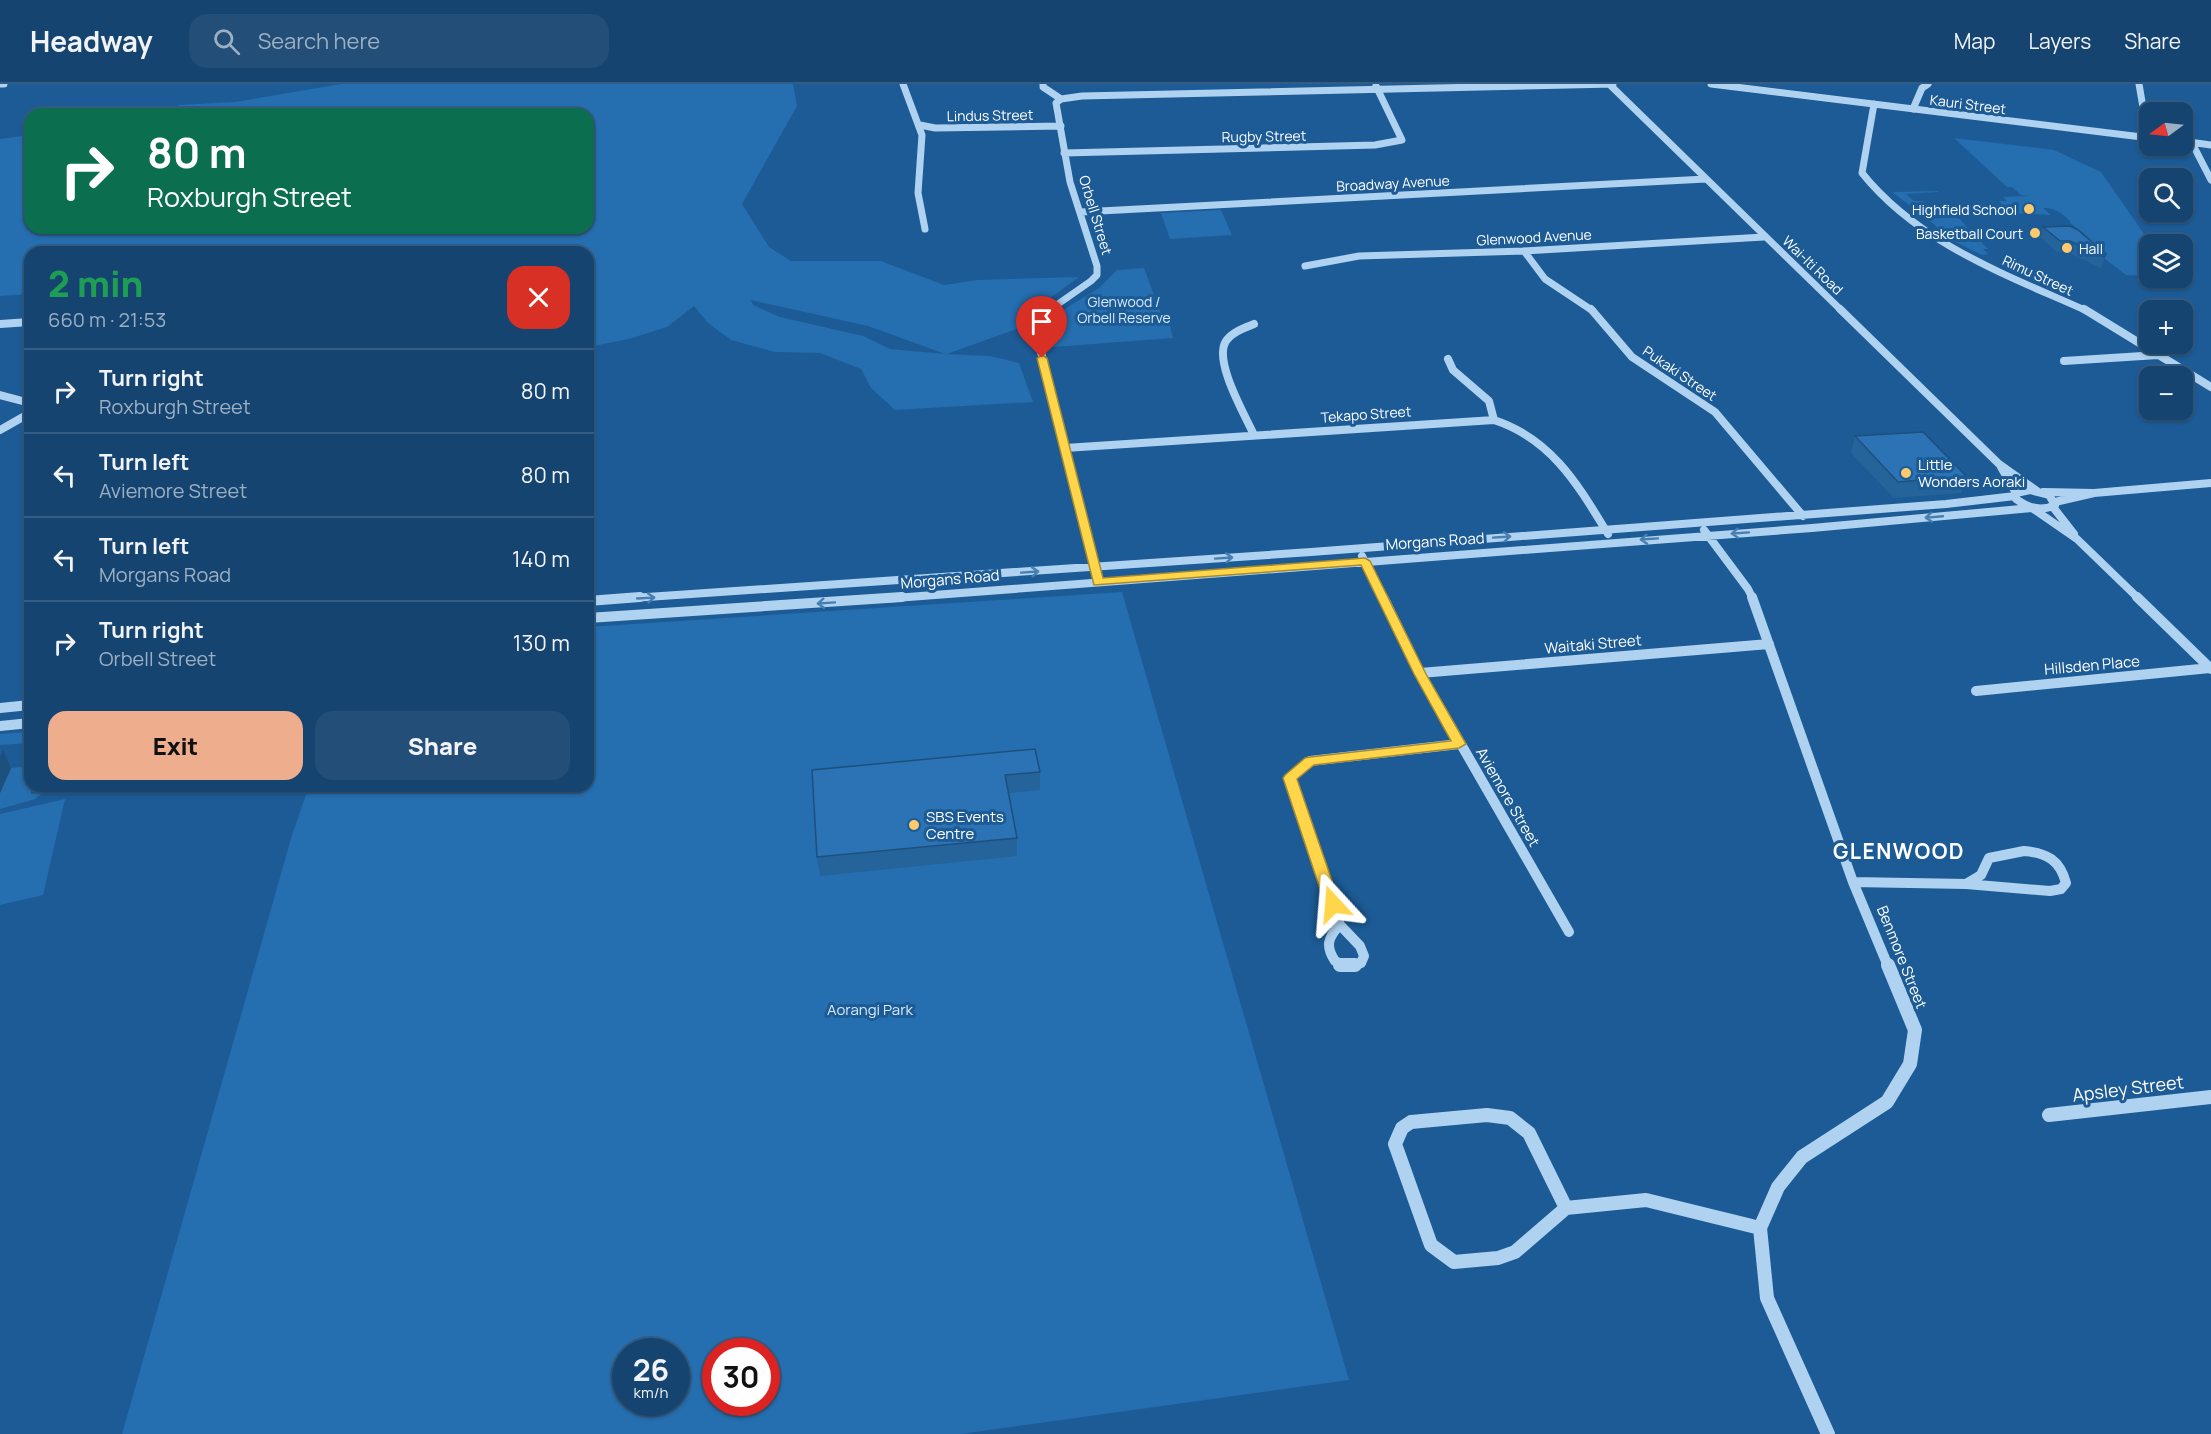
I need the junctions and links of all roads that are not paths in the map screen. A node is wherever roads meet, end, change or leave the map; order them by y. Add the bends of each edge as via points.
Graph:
1 (903, 84) edge
2 (1043, 84) edge
3 (1610, 84) edge
4 (1711, 84) edge
5 (1928, 84) edge
6 (2139, 84) edge
7 (1734, 85) edge
8 (1377, 87) edge
9 (1060, 99) junction
10 (2142, 102) edge
11 (1874, 104) junction
12 (1913, 109) junction
13 (920, 125) junction
14 (1061, 126) junction
15 (2139, 136) edge
16 (2193, 142) edge
17 (2193, 144) edge
18 (2211, 145) edge
19 (1064, 153) junction
20 (1706, 178) junction
21 (2211, 180) edge
22 (1081, 212) junction
23 (926, 229) dead end
24 (1764, 237) junction
25 (1524, 251) junction
26 (1305, 266) dead end
27 (24, 322) edge
28 (0, 324) edge
29 (1254, 324) dead end
30 (2139, 342) edge
31 (2158, 354) joint
32 (1448, 359) dead end
33 (2064, 361) dead end
34 (2211, 387) edge
35 (0, 395) edge
36 (24, 401) edge
37 (24, 416) edge
38 (1494, 420) junction
39 (0, 430) edge
40 (1254, 435) junction
41 (1065, 448) junction
42 (2000, 464) junction
43 (2211, 483) edge
44 (2040, 492) junction
45 (2094, 493) junction
46 (2016, 495) junction
47 (2054, 504) junction
48 (2032, 508) junction
49 (1800, 513) junction
50 (1698, 523) junction
51 (1812, 528) junction
52 (1605, 529) junction
53 (1707, 535) junction
54 (2077, 539) junction
55 (1612, 542) junction
56 (1359, 548) junction
57 (1365, 561) junction
58 (1095, 567) junction
59 (1098, 582) junction
60 (854, 584) junction
61 (594, 601) edge
62 (855, 601) junction
63 (594, 618) edge
64 (1769, 644) junction
65 (2211, 669) edge
66 (1420, 674) junction
67 (1976, 691) dead end
68 (24, 706) edge
69 (0, 708) edge
70 (24, 724) edge
71 (0, 726) edge
72 (1459, 744) junction
73 (1853, 882) junction
74 (1966, 884) junction
75 (1340, 926) dead end
76 (1569, 932) dead end
77 (2211, 1097) edge
78 (2049, 1115) dead end
79 (1566, 1208) junction
80 (1760, 1228) junction
81 (1828, 1434) edge

1 - 13 street
2 - 9 street
3 - 8 street
3 - 20 street, Wai-Iti Road
4 - 7 street, Kauri Street
5 - 12 street via 1922,88
6 - 10 street
7 - 11 street, Kauri Street
8 - 9 street
8 - 19 street, Rugby Street via 1402,140 1375,145
9 - 14 street, Orbell Street via 1056,103
11 - 12 street, Kauri Street
11 - 30 street, Rimu Street via 1862,173 1879,191 1935,238 2090,312
12 - 15 street, Kauri Street
13 - 14 street, Lindus Street
13 - 23 street via 918,194
14 - 19 street, Orbell Street
16 - 18 street
17 - 21 street
19 - 22 street, Orbell Street
20 - 22 street, Broadway Avenue
20 - 24 street, Wai-Iti Road
22 - 41 street, Orbell Street via 1097,275 1045,311 1037,327
24 - 25 street, Glenwood Avenue
24 - 42 street, Wai-Iti Road
25 - 26 street, Glenwood Avenue via 1359,256
25 - 49 street, Pukaki Street via 1545,279 1592,310 1632,357 1715,412
27 - 28 street
29 - 40 street via 1230,336 1221,356
31 - 33 street
31 - 34 street, Rimu Street
32 - 38 street via 1453,370 1489,401
35 - 36 street
37 - 39 street
38 - 40 street, Tekapo Street
38 - 52 street, Tekapo Street via 1520,428 1545,447
40 - 41 street, Tekapo Street
41 - 58 street, Orbell Street
42 - 44 street, Wai-Iti Road
42 - 46 street, Wai-Iti Road
43 - 45 street
44 - 45 street, Morgans Road
44 - 46 street, Morgans Road via 2025,490
44 - 47 street, Wai-Iti Road
45 - 47 street, Morgans Road
46 - 48 street via 2020,503
46 - 49 street, Morgans Road
47 - 48 street, Morgans Road via 2045,509
47 - 54 street
48 -> 51 street, Morgans Road
48 - 54 street
49 - 50 street, Morgans Road
49 - 51 street, Pukaki Street
50 - 52 street, Morgans Road
50 - 53 street, Benmore Street
51 -> 53 street, Morgans Road
52 - 55 street, Tekapo Street
56 -> 52 street, Morgans Road
53 -> 55 street, Morgans Road
53 - 64 street, Benmore Street via 1748,589
54 - 65 street
55 - 57 street, Morgans Road
56 - 57 street, Aviemore Street
58 -> 56 street, Morgans Road
57 - 59 street, Morgans Road
57 - 66 street, Aviemore Street
58 - 59 street, Orbell Street
60 -> 58 street, Morgans Road
59 - 62 street, Morgans Road
61 -> 60 street, Morgans Road
60 - 62 street
62 -> 63 street, Morgans Road
64 - 66 street, Waitaki Street
64 - 73 street, Benmore Street
65 - 67 street, Hillsden Place
66 - 72 street, Aviemore Street
68 - 69 street
70 - 71 street
72 - 75 street via 1310,761 1290,778
72 - 76 street, Aviemore Street
73 - 74 street
73 - 80 street, Benmore Street via 1915,1030 1910,1064 1887,1102 1802,1157 1778,1186
74 - 74 street via 1981,875 1989,858 2018,850 2056,861 2063,868 2066,883 2061,889 2050,891
77 - 78 street, Apsley Street
79 - 79 street via 1515,1252 1498,1258 1454,1262 1431,1245 1395,1144 1402,1128 1411,1122 1487,1115 1510,1118 1529,1133
79 - 80 street via 1646,1200
80 - 81 street, Benmore Street via 1767,1298

